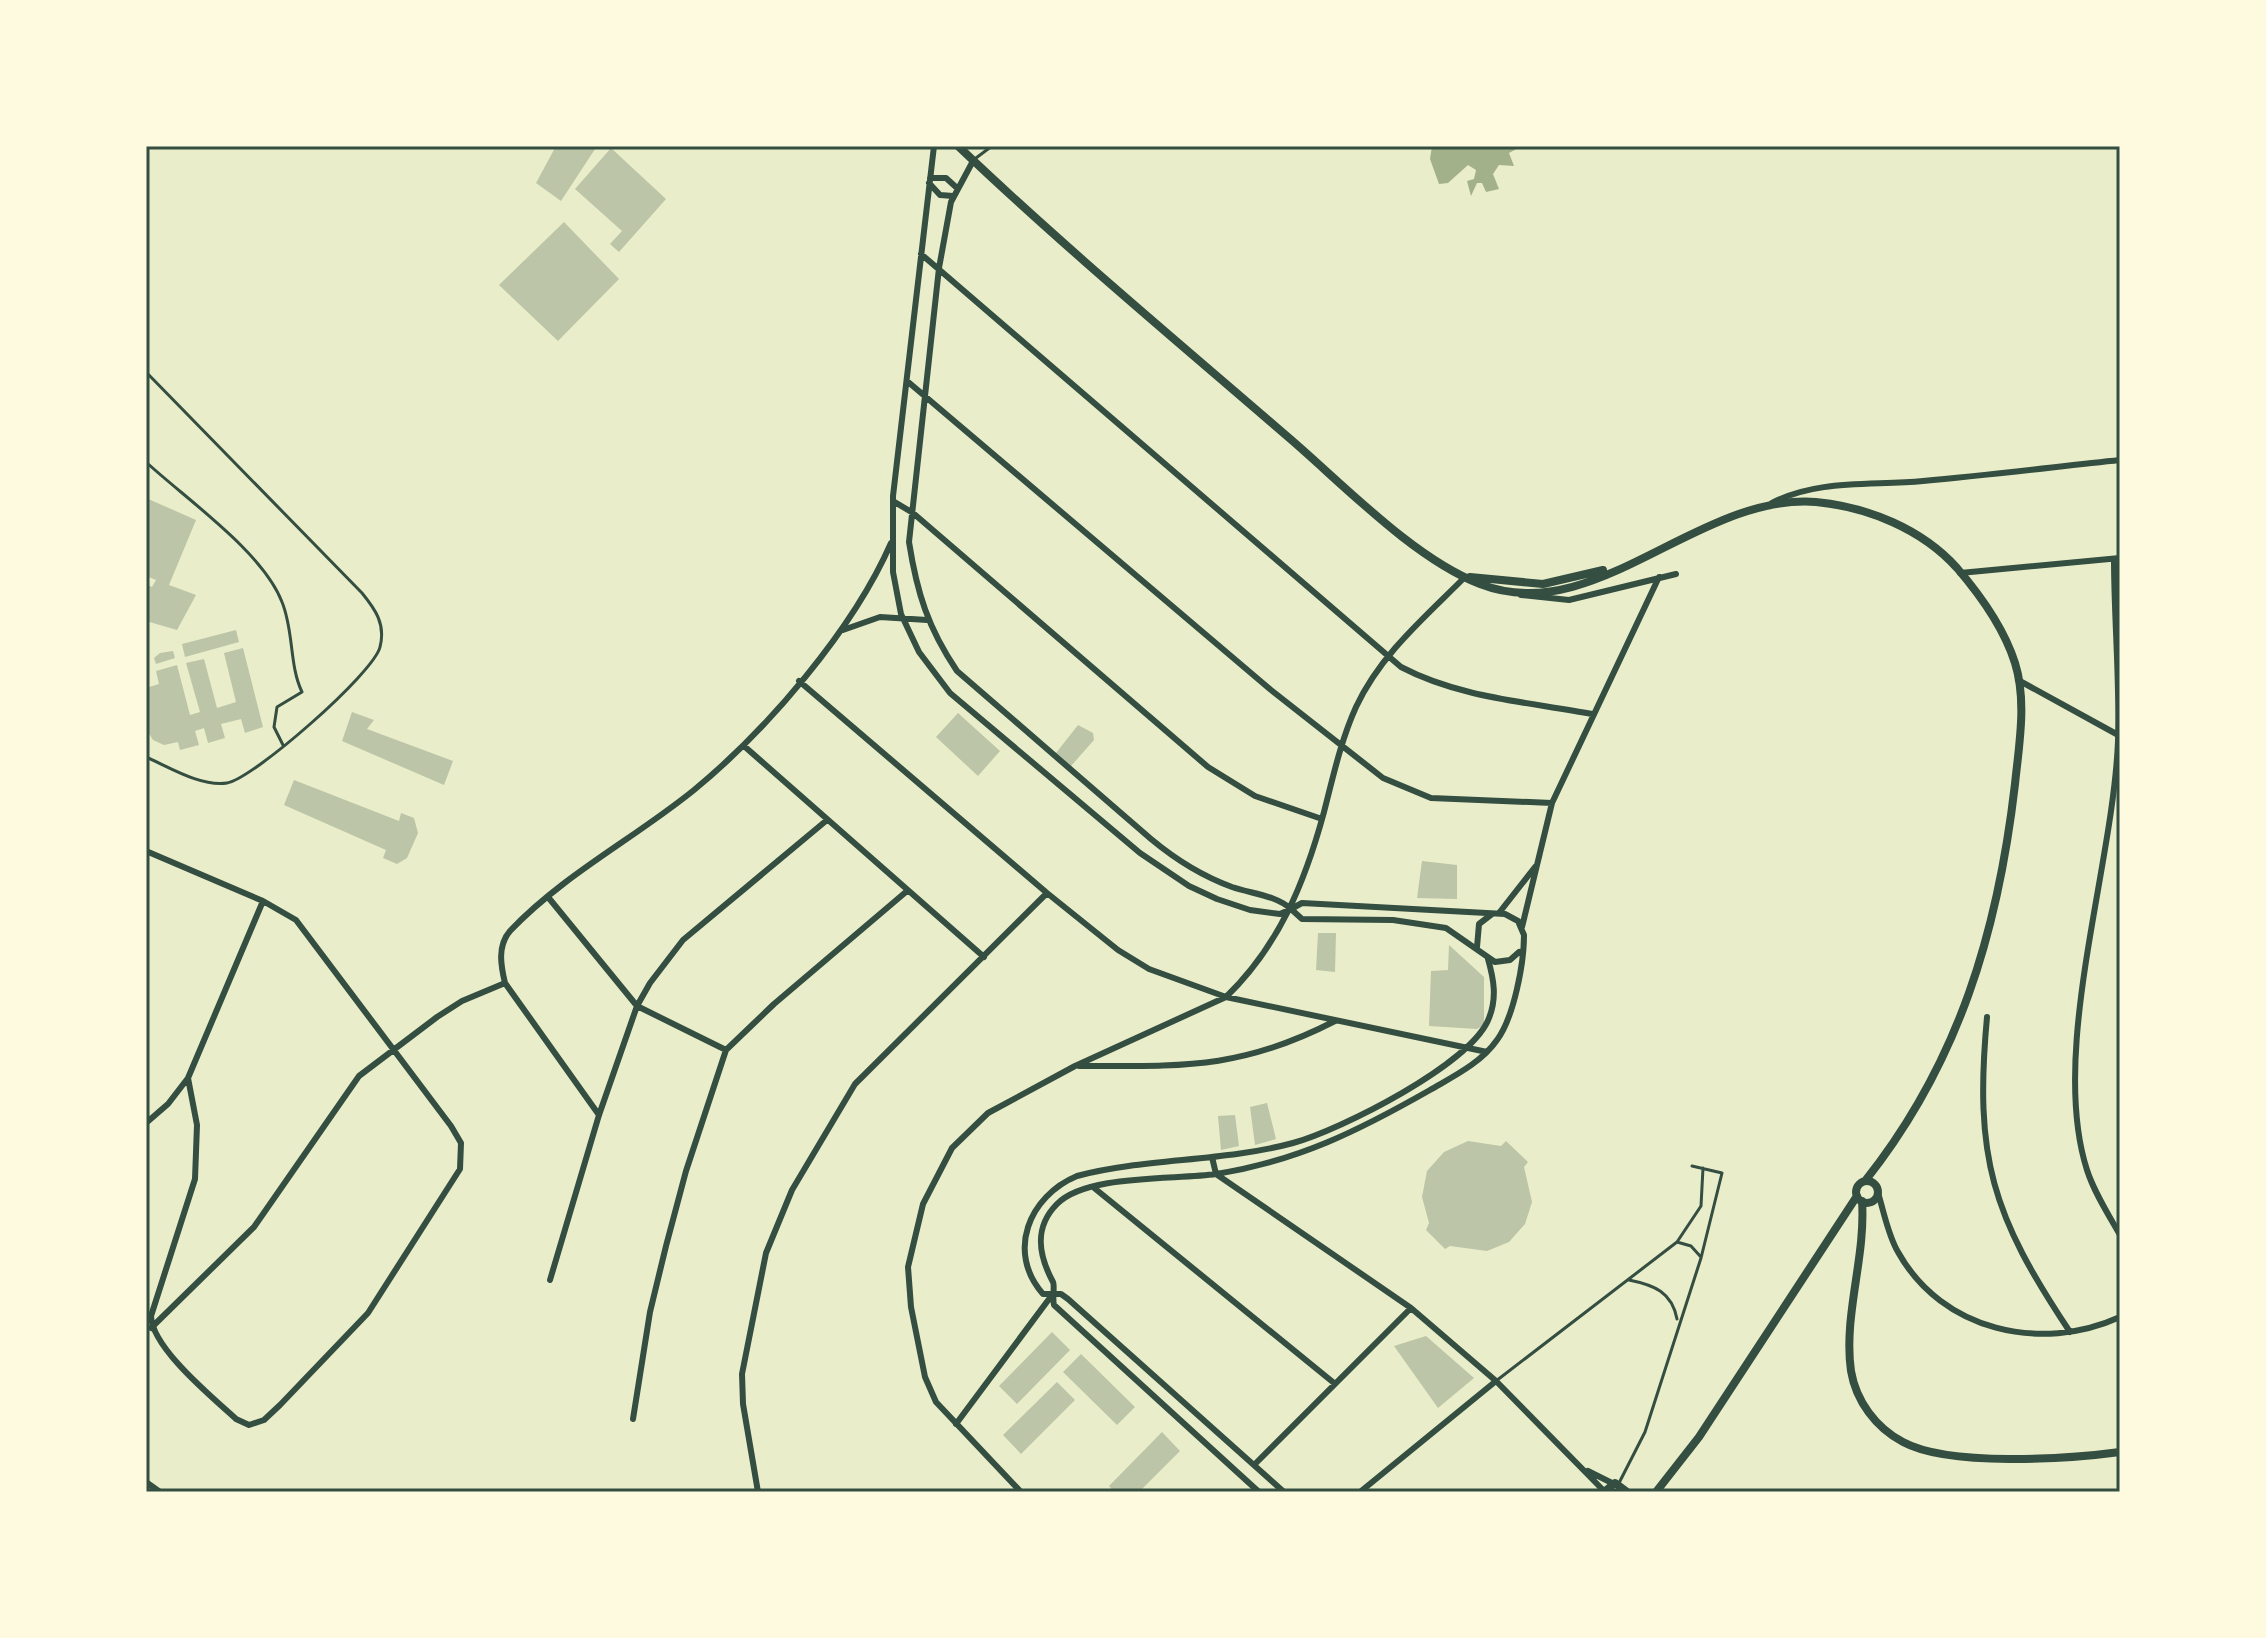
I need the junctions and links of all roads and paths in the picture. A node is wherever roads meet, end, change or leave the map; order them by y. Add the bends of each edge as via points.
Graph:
1 (934, 146) edge
2 (958, 146) edge
3 (992, 146) edge
4 (973, 161) junction
5 (930, 181) junction
6 (957, 188) junction
7 (953, 196) junction
8 (921, 254) junction
9 (939, 268) junction
10 (146, 372) edge
11 (907, 381) junction
12 (927, 397) junction
13 (2120, 460) edge
14 (146, 462) edge
15 (893, 501) junction
16 (1768, 505) junction
17 (913, 513) junction
18 (892, 540) junction
19 (1638, 559) junction
20 (2117, 559) edge
21 (1960, 573) junction
22 (1676, 574) dead end
23 (1465, 577) junction
24 (1659, 577) junction
25 (1518, 594) junction
26 (903, 618) junction
27 (927, 620) junction
28 (840, 631) junction
29 (1386, 656) junction
30 (2018, 680) junction
31 (799, 681) junction
32 (990, 702) junction
33 (1592, 714) junction
34 (977, 716) junction
35 (2119, 735) edge
36 (283, 745) junction
37 (744, 746) junction
38 (1341, 747) junction
39 (146, 757) edge
40 (1074, 773) junction
41 (1061, 787) junction
42 (1552, 803) junction
43 (1322, 819) junction
44 (827, 820) junction
45 (1151, 839) junction
46 (146, 851) edge
47 (1140, 853) junction
48 (1537, 864) junction
49 (907, 891) junction
50 (1047, 893) junction
51 (548, 897) junction
52 (263, 901) junction
53 (1363, 905) junction
54 (1291, 909) junction
55 (1496, 914) junction
56 (1362, 918) junction
57 (1522, 927) junction
58 (1477, 948) junction
59 (1521, 950) junction
60 (984, 957) junction
61 (1488, 959) junction
62 (505, 983) junction
63 (1226, 997) junction
64 (637, 1006) junction
65 (1987, 1017) dead end
66 (1335, 1021) junction
67 (1468, 1047) junction
68 (395, 1048) junction
69 (726, 1050) junction
70 (1487, 1052) junction
71 (1075, 1066) junction
72 (188, 1078) junction
73 (1391, 1097) junction
74 (1399, 1109) junction
75 (599, 1115) junction
76 (146, 1123) edge
77 (1318, 1134) junction
78 (1323, 1147) junction
79 (1212, 1157) junction
80 (1881, 1162) junction
81 (1692, 1166) dead end
82 (1703, 1168) junction
83 (1216, 1174) junction
84 (1865, 1181) junction
85 (1093, 1187) junction
86 (1876, 1193) junction
87 (1860, 1199) junction
88 (1864, 1228) junction
89 (2120, 1235) edge
90 (1677, 1242) junction
91 (1701, 1258) junction
92 (550, 1280) dead end
93 (1627, 1280) junction
94 (1052, 1295) junction
95 (1411, 1308) junction
96 (2120, 1317) edge
97 (1678, 1323) junction
98 (151, 1328) junction
99 (2070, 1332) junction
100 (1496, 1381) junction
101 (1334, 1383) junction
102 (633, 1419) dead end
103 (956, 1424) junction
104 (2120, 1452) edge
105 (1254, 1465) junction
106 (1584, 1469) junction
107 (146, 1482) edge
108 (1616, 1483) junction
109 (160, 1492) edge
110 (758, 1492) edge
111 (1021, 1492) edge
112 (1259, 1492) edge
113 (1284, 1492) edge
114 (1360, 1492) edge
115 (1604, 1492) edge
116 (1627, 1492) edge
117 (1656, 1492) edge

1 - 5 street
2 - 4 street
3 - 4 lane
4 - 6 street
4 - 23 street via 1357,496 1441,565
5 - 6 street via 946,178
5 - 7 street via 940,195
5 - 8 street
6 - 7 street
7 - 9 street
8 - 9 street
8 - 11 street
9 - 12 street
9 - 29 street
10 - 36 lane via 377,611 380,650 366,670
11 - 12 street
11 - 15 street
12 - 17 street
12 - 38 street
13 - 16 street via 1823,486 1795,491
14 - 36 lane via 271,579 288,620 302,692 277,707 274,727
15 - 17 street
15 - 18 street
16 - 19 street via 1696,529
16 - 21 street via 1814,502 1868,511 1916,534
17 - 27 street via 909,542
17 - 43 street via 1208,767 1255,796
18 - 26 street
18 - 28 street via 876,577
19 - 23 street via 1543,584
19 - 25 street via 1579,586
20 - 21 street
20 - 35 street
21 - 30 street via 1999,626
22 - 24 street
23 - 25 street
23 - 29 street
24 - 25 street via 1569,600
24 - 33 street
26 - 27 street
26 - 28 street via 870,619
26 - 34 street via 923,658 950,693
27 - 32 street via 957,671
28 - 31 street
29 - 33 street via 1422,678 1476,694
29 - 38 street
30 - 35 street
30 - 80 street via 2019,742 2008,843 1981,965 1939,1066
31 - 37 street
31 - 50 street
32 - 34 street
32 - 40 street
33 - 42 street
34 - 41 street
35 - 89 street via 2076,1077 2078,1130 2087,1171
36 - 39 lane via 226,783 204,781
37 - 44 street
37 - 51 street via 694,790
38 - 42 street via 1383,778 1431,798
38 - 43 street
40 - 41 street
40 - 45 street
41 - 47 street
42 - 48 street
43 - 54 street
44 - 49 street
44 - 64 street via 683,940
45 - 47 street
45 - 54 street via 1208,877 1280,899
46 - 52 street
47 - 54 street via 1217,899 1250,910 1280,914
48 - 55 street
48 - 57 street
49 - 60 street
49 - 69 street
50 - 60 street
50 - 63 street via 1149,969
51 - 62 street via 508,934 502,947
51 - 64 street
52 - 68 street via 296,920
52 - 72 street
53 - 54 street via 1302,903
53 - 55 street
53 - 56 street
54 - 56 street via 1302,919
54 - 63 street via 1263,958
55 - 57 street via 1512,916
55 - 58 street via 1476,932
56 - 58 street via 1446,928
57 - 59 street
58 - 61 street
59 - 61 street via 1503,962
59 - 70 street via 1506,1026
60 - 110 street via 855,1084 777,1223 742,1374
61 - 67 street via 1494,1004 1489,1021
62 - 68 street via 462,1001
62 - 75 street
63 - 66 street
63 - 71 street
64 - 69 street
64 - 75 street
65 - 99 street via 1983,1107 1987,1161 1997,1200 2026,1264
66 - 67 street
66 - 71 street via 1280,1047 1237,1059
67 - 70 street
67 - 73 street
68 - 98 street via 345,1093 254,1227
68 - 98 street via 451,1126 463,1155 451,1185 368,1313 280,1405 249,1425 226,1410
69 - 102 street via 666,1246
70 - 74 street
71 - 103 street via 1020,1093 967,1130 923,1204 908,1267 911,1307 925,1377 936,1402
72 - 76 street
72 - 98 street via 197,1125 195,1179 155,1300
73 - 74 street
73 - 77 street
74 - 78 street
75 - 92 street
77 - 78 street
77 - 79 street
78 - 83 street
79 - 83 street
79 - 94 street via 1091,1172 1048,1192 1029,1223 1023,1253 1038,1288
80 - 84 street
80 - 86 street
81 - 82 lane
82 - 90 lane via 1701,1206
82 - 91 lane via 1722,1173
83 - 85 street
83 - 95 street
84 - 86 street
84 - 87 street via 1856,1190
85 - 94 street via 1058,1203 1042,1229 1042,1263 1054,1283
85 - 101 street
86 - 87 street
86 - 88 street
86 - 99 street via 1897,1251 1938,1300 1996,1329 2032,1335
87 - 88 street
87 - 117 street
88 - 104 street via 1851,1370 1860,1400 1878,1425 1904,1443 1978,1457
90 - 91 lane via 1691,1246
90 - 93 lane
91 - 97 lane
93 - 97 lane via 1648,1284 1669,1297
93 - 100 lane
94 - 103 street
94 - 105 street via 1068,1299
94 - 112 street via 1054,1305
95 - 100 street
95 - 101 street
96 - 99 street
97 - 108 lane via 1645,1432
100 - 106 street
100 - 114 street
101 - 105 street
103 - 111 street
105 - 113 street
106 - 108 street
106 - 115 street
107 - 109 street
108 - 115 street
108 - 116 street

